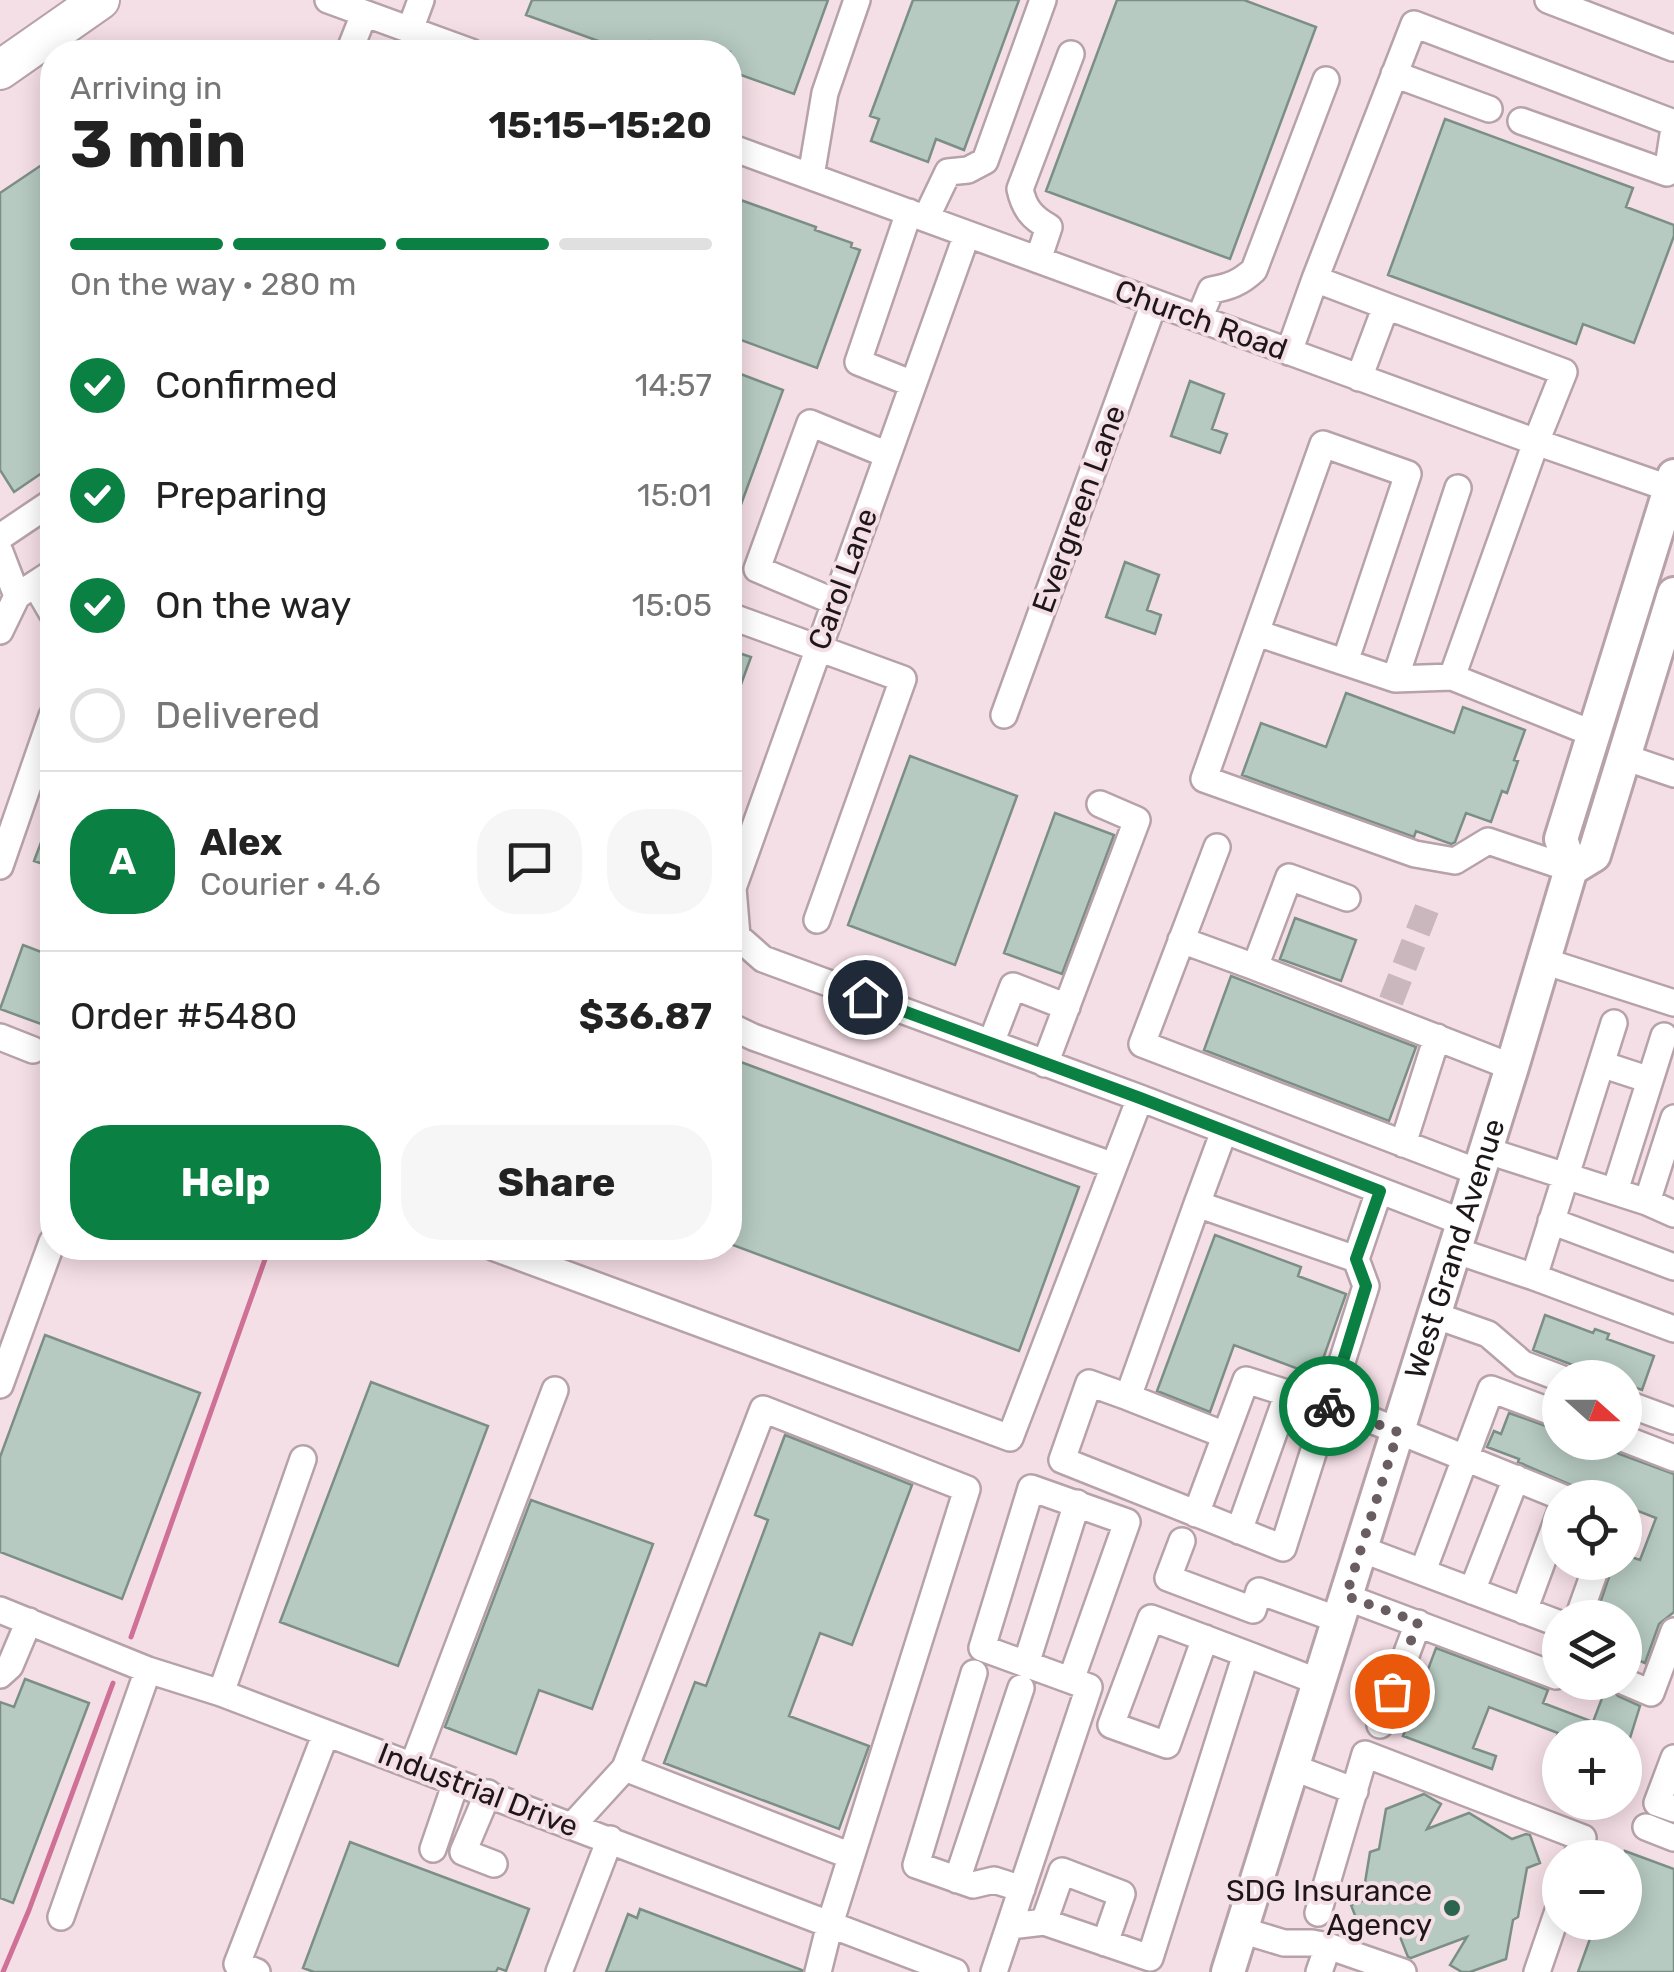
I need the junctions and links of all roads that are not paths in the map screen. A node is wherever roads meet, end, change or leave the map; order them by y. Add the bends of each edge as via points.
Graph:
1 (100, 0) edge
2 (328, 0) edge
3 (421, 0) edge
4 (857, 0) edge
5 (1042, 0) edge
6 (1548, 0) edge
7 (364, 14) junction
8 (43, 40) edge
9 (354, 40) edge
10 (422, 40) edge
11 (424, 40) edge
12 (40, 42) edge
13 (1673, 48) edge
14 (1071, 54) dead end
15 (0, 70) edge
16 (1394, 74) junction
17 (1326, 80) dead end
18 (1489, 109) dead end
19 (1520, 121) dead end
20 (1674, 126) edge
21 (742, 150) edge
22 (811, 176) junction
23 (918, 215) junction
24 (967, 234) junction
25 (1038, 260) junction
26 (1315, 279) junction
27 (1154, 303) junction
28 (1386, 306) junction
29 (1199, 320) junction
30 (1288, 352) junction
31 (1360, 378) junction
32 (913, 384) junction
33 (1536, 442) junction
34 (888, 455) junction
35 (1673, 485) edge
36 (1458, 488) dead end
37 (40, 510) edge
38 (0, 536) edge
39 (0, 552) edge
40 (35, 584) edge
41 (1674, 594) edge
42 (836, 602) junction
43 (742, 620) edge
44 (0, 631) edge
45 (1257, 633) junction
46 (819, 648) junction
47 (1345, 662) junction
48 (1452, 677) junction
49 (1396, 678) junction
50 (1004, 715) dead end
51 (1594, 734) junction
52 (40, 751) edge
53 (1624, 757) junction
54 (1674, 774) edge
55 (1100, 804) dead end
56 (1217, 847) dead end
57 (742, 858) edge
58 (0, 866) edge
59 (1571, 869) junction
60 (1348, 898) dead end
61 (817, 920) dead end
62 (1181, 940) junction
63 (742, 942) edge
64 (1544, 961) junction
65 (1255, 967) junction
66 (1674, 1003) edge
67 (1067, 1007) junction
68 (1614, 1023) dead end
69 (742, 1032) edge
70 (1664, 1036) dead end
71 (0, 1037) edge
72 (1438, 1037) junction
73 (992, 1044) junction
74 (33, 1050) dead end
75 (1045, 1064) junction
76 (1601, 1064) junction
77 (1512, 1067) junction
78 (1650, 1080) junction
79 (1140, 1098) junction
80 (1674, 1118) edge
81 (1224, 1130) junction
82 (1403, 1144) junction
83 (1482, 1161) junction
84 (1114, 1166) junction
85 (1566, 1176) junction
86 (1380, 1191) junction
87 (1615, 1191) junction
88 (1647, 1202) junction
89 (1198, 1204) junction
90 (1674, 1214) edge
91 (1551, 1222) junction
92 (1458, 1236) junction
93 (1356, 1259) junction
94 (45, 1260) edge
95 (528, 1260) edge
96 (1674, 1267) edge
97 (1534, 1277) junction
98 (1434, 1315) junction
99 (1673, 1326) edge
100 (1542, 1371) edge
101 (0, 1384) edge
102 (555, 1390) dead end
103 (1288, 1393) junction
104 (1128, 1397) junction
105 (1328, 1406) junction
106 (1542, 1408) edge
107 (1642, 1408) edge
108 (1673, 1417) edge
109 (1398, 1432) junction
110 (1225, 1436) junction
111 (1642, 1446) edge
112 (1674, 1458) edge
113 (304, 1459) dead end
114 (1466, 1459) junction
115 (1516, 1478) junction
116 (1542, 1489) edge
117 (1077, 1503) junction
118 (1196, 1514) junction
119 (1239, 1530) junction
120 (1182, 1541) dead end
121 (1360, 1549) junction
122 (1542, 1561) edge
123 (1423, 1572) junction
124 (1472, 1590) junction
125 (1342, 1608) junction
126 (0, 1610) edge
127 (1524, 1610) junction
128 (1542, 1617) edge
129 (29, 1621) junction
130 (1418, 1622) junction
131 (1674, 1632) edge
132 (1204, 1638) junction
133 (1246, 1654) junction
134 (148, 1670) junction
135 (1542, 1671) edge
136 (974, 1672) dead end
137 (0, 1675) edge
138 (1023, 1676) junction
139 (1071, 1680) junction
140 (1319, 1682) junction
141 (1642, 1689) edge
142 (221, 1693) junction
143 (1380, 1725) dead end
144 (326, 1733) junction
145 (1674, 1758) edge
146 (413, 1766) junction
147 (625, 1768) junction
148 (1292, 1768) junction
149 (456, 1782) junction
150 (1354, 1791) junction
151 (488, 1793) junction
152 (1674, 1809) edge
153 (572, 1826) junction
154 (1646, 1827) dead end
155 (1674, 1838) edge
156 (610, 1839) junction
157 (1582, 1840) edge
158 (433, 1849) dead end
159 (851, 1856) junction
160 (494, 1864) dead end
161 (957, 1880) junction
162 (1022, 1890) junction
163 (1318, 1914) dead end
164 (61, 1916) dead end
165 (1044, 1922) junction
166 (830, 1924) junction
167 (1010, 1926) junction
168 (1241, 1930) junction
169 (1548, 1940) edge
170 (1105, 1943) junction
171 (1328, 1946) junction
172 (918, 1965) edge
173 (256, 1972) edge
174 (559, 1972) edge
175 (818, 1972) edge
176 (955, 1972) edge
177 (994, 1972) edge
178 (1228, 1972) edge
179 (1319, 1972) edge
180 (1403, 1972) edge
181 (1537, 1972) edge

1 - 8 highway
2 - 7 street
3 - 11 street
4 - 22 street via 825,93
5 - 23 street via 985,161 948,172
6 - 13 street
7 - 9 street
7 - 10 street
12 - 15 highway
14 - 25 street via 1020,189 1034,219 1049,227
16 - 18 street
16 - 20 street via 1414,24
16 - 26 street
17 - 29 street via 1254,270 1232,286 1211,290
19 - 20 street via 1666,174
21 - 22 street, Church Road
22 - 23 street, Church Road
23 - 24 street, Church Road
23 - 32 street via 858,362
24 - 25 street, Church Road
24 - 32 street, Carol Lane
25 - 27 street, Church Road
26 - 28 street
26 - 30 street
27 - 29 street, Church Road
27 - 50 street, Evergreen Lane
28 - 31 street
28 - 33 street via 1564,372
29 - 30 street, Church Road
30 - 31 street, Church Road
31 - 33 street, Church Road
32 - 34 street, Carol Lane
33 - 35 street, Church Road
33 - 48 street
34 - 42 street, Carol Lane
34 - 42 street via 810,423 763,550 757,569
35 - 51 main road, West Grand Avenue
36 - 49 street
37 - 38 street
39 - 40 street
40 - 44 street
41 - 53 main road, West Grand Avenue
42 - 46 street, Carol Lane
43 - 46 street
45 - 47 street
45 - 47 street via 1323,444 1408,474
45 - 59 street via 1204,780 1415,854 1456,861 1488,841
46 - 57 street, Carol Lane
46 - 61 street via 903,679
47 - 49 street
48 - 49 street
48 - 51 street
51 - 59 main road, West Grand Avenue via 1561,839
52 - 58 street
53 - 54 street
53 - 59 main road, West Grand Avenue via 1594,855
55 - 67 street via 1137,820
56 - 62 street
59 - 64 main road, West Grand Avenue
60 - 65 street via 1289,876
62 - 65 street
62 - 82 street via 1142,1044
63 - 73 street via 763,959
64 - 66 street
64 - 77 main road, West Grand Avenue
65 - 72 street via 1388,1009
67 - 73 street via 1013,986
67 - 75 street
68 - 76 street
69 - 84 street
70 - 78 street
71 - 74 street
72 - 77 street
72 - 82 street
73 - 75 street
75 - 79 street
76 - 78 street
76 - 85 street
77 - 83 main road, West Grand Avenue
78 - 87 street
79 - 81 street
79 - 84 street
80 - 88 street
81 - 86 street
81 - 89 street
82 - 83 street
83 - 85 street
83 - 92 main road, West Grand Avenue
84 - 95 street via 1010,1438
85 - 87 street
85 - 91 street
86 - 92 street
86 - 93 street
87 - 88 street
88 - 90 street
89 - 93 street
89 - 104 street
91 - 96 street
91 - 97 street
92 - 97 street
92 - 98 main road, West Grand Avenue
93 - 105 street via 1366,1286
94 - 101 street
97 - 99 street
98 - 100 street via 1488,1334
98 - 109 main road, West Grand Avenue
102 - 146 street
103 - 105 street
103 - 110 street via 1246,1380
103 - 119 street
104 - 110 street
104 - 118 street via 1088,1384 1062,1460
105 - 109 street
105 - 119 street via 1283,1548
106 - 114 street via 1490,1389
107 - 108 street
109 - 114 street
109 - 121 main road, West Grand Avenue
110 - 118 street
111 - 112 street
113 - 142 street
114 - 115 street
114 - 123 street
115 - 116 street
115 - 124 street
117 - 138 street
117 - 138 street via 1031,1488 982,1648
117 - 139 street via 1127,1522
118 - 119 street
120 - 125 street via 1168,1578 1253,1610 1260,1591
121 - 123 street
121 - 125 main road, West Grand Avenue
122 - 127 street
123 - 124 street
124 - 127 street
125 - 130 street
125 - 140 main road, West Grand Avenue
126 - 129 street, Industrial Drive
127 - 128 street
129 - 134 street, Industrial Drive
129 - 137 street
130 - 135 street
130 - 143 street
131 - 141 street via 1652,1693
132 - 132 street via 1167,1745 1111,1725 1151,1618
132 - 133 street
133 - 140 street
133 - 170 street via 1150,1958
134 - 142 street, Industrial Drive
134 - 164 street
136 - 161 street via 916,1865
138 - 139 street
138 - 161 street
139 - 162 street via 1089,1687
140 - 148 main road, West Grand Avenue
142 - 144 street, Industrial Drive
144 - 146 street, Industrial Drive
144 - 173 street via 238,1964
145 - 152 street via 1658,1803
146 - 149 street, Industrial Drive
147 - 153 street
147 - 159 street
147 - 159 street via 762,1409 967,1489
148 - 150 street
148 - 168 main road, West Grand Avenue
149 - 151 street, Industrial Drive
149 - 158 street
150 - 157 street via 1365,1754
150 - 163 street
151 - 153 street, Industrial Drive
151 - 160 street via 464,1852
153 - 156 street, Industrial Drive
154 - 155 street
156 - 166 street, Industrial Drive
156 - 174 street
159 - 166 street
161 - 162 street via 994,1880
162 - 167 street
165 - 167 street
165 - 170 street
165 - 170 street via 1062,1871 1122,1894
166 - 172 street, Industrial Drive
166 - 175 street
167 - 177 street
168 - 171 street via 1284,1943
168 - 178 main road, West Grand Avenue
169 - 181 street
171 - 179 street
171 - 180 street
172 - 176 street, Industrial Drive

